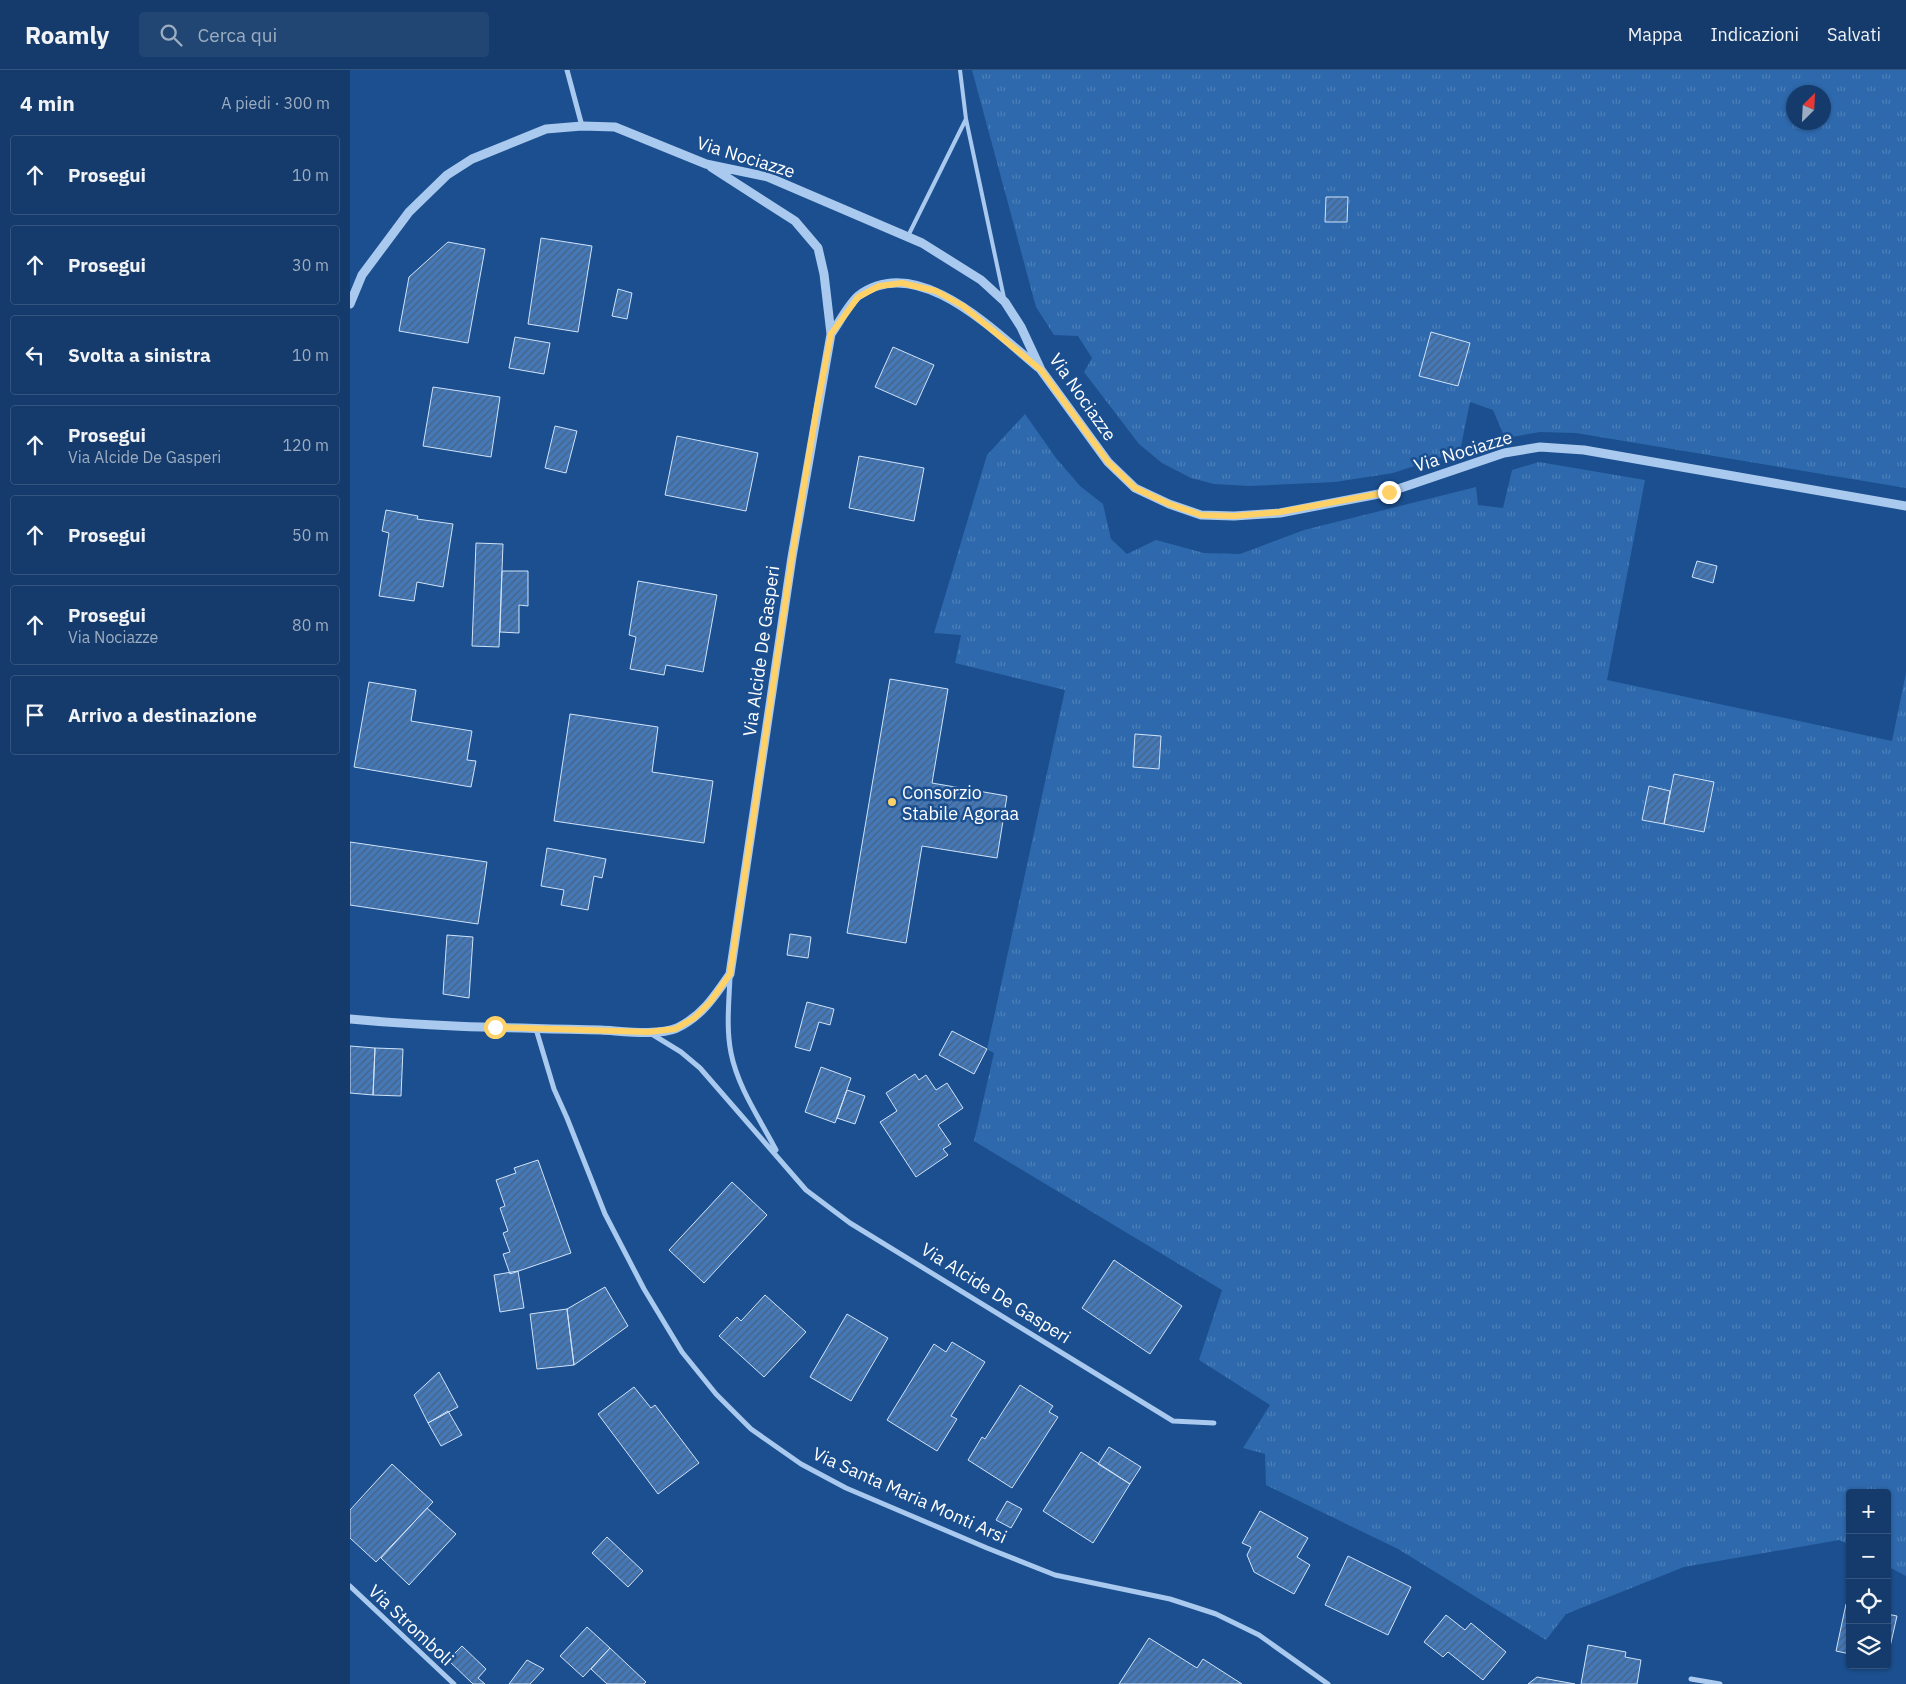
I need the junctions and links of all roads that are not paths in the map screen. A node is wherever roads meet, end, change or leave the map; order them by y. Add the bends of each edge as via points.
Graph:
1 (567, 70) edge
2 (960, 70) edge
3 (966, 119) junction
4 (582, 126) junction
5 (706, 164) junction
6 (907, 237) junction
7 (1005, 302) junction
8 (350, 304) edge
9 (831, 334) junction
10 (1041, 370) junction
11 (1906, 506) edge
12 (730, 974) junction
13 (350, 1019) edge
14 (536, 1029) junction
15 (648, 1032) junction
16 (780, 1157) junction
17 (1214, 1423) dead end
18 (350, 1586) edge
19 (1691, 1679) dead end
20 (454, 1684) edge
21 (1328, 1684) edge
22 (1720, 1684) edge

1 - 4 street
2 - 3 lane
3 - 6 lane
3 - 7 lane
4 - 5 street, Via Nociazze via 616,127
4 - 8 street, Via Nociazze via 546,129 472,159 447,175 409,212 362,274
5 - 6 street, Via Nociazze via 768,177
5 - 9 street via 795,221 818,248
6 - 7 street, Via Nociazze via 981,280
7 - 10 street, Via Nociazze
9 - 10 street via 858,297 879,286 902,283 936,291 963,306
9 - 12 street, Via Alcide De Gasperi via 792,557
10 - 11 street, Via Nociazze via 1108,462 1135,488 1201,515 1280,512 1389,492 1504,453 1540,446 1584,450
12 - 15 street via 694,1018 675,1029
12 - 16 street via 731,1053 740,1082
13 - 14 street
14 - 15 street
14 - 21 street, Via Santa Maria Monti Arsi via 554,1090 605,1214 644,1289 682,1352 716,1394 751,1429 801,1464 846,1488 995,1552 1055,1575 1170,1599 1216,1614 1259,1635
15 - 16 street via 682,1052 700,1068
16 - 17 street, Via Alcide De Gasperi via 806,1190 850,1223 1122,1390 1173,1421
18 - 20 street, Via Stromboli
19 - 22 street

